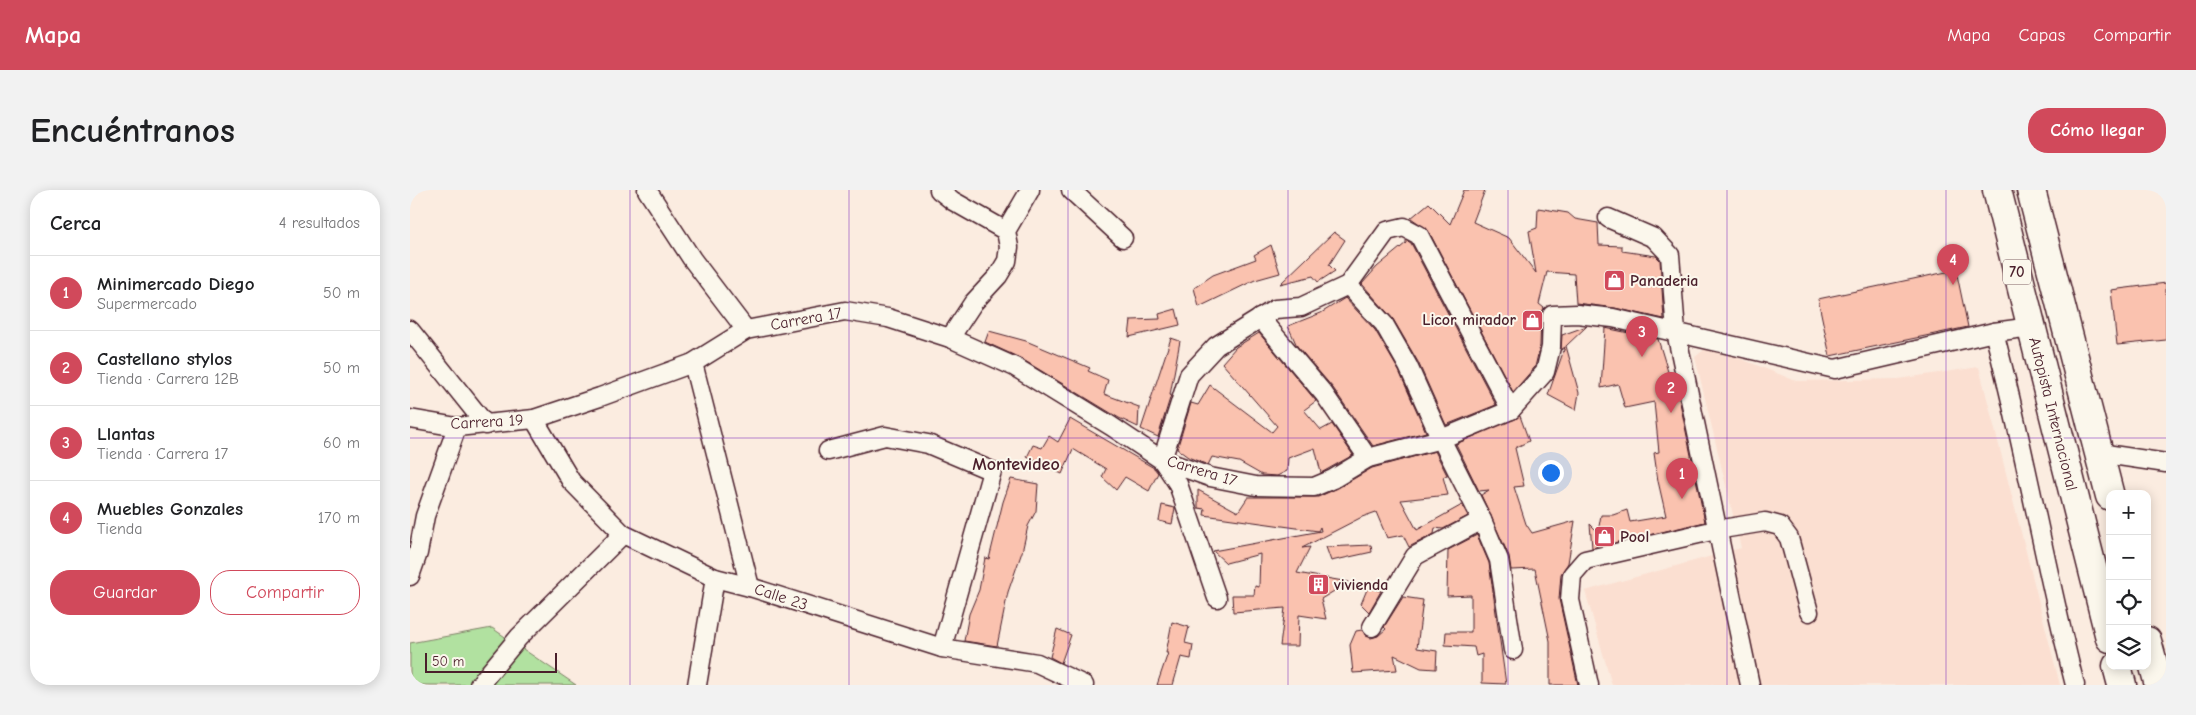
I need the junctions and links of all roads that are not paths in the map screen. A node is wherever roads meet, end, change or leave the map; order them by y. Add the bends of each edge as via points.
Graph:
1 (647, 190) edge
2 (938, 190) edge
3 (1030, 190) edge
4 (1071, 190) edge
5 (1997, 190) edge
6 (2030, 190) edge
7 (1608, 218) dead end
8 (1006, 230) junction
9 (1123, 238) dead end
10 (1348, 284) junction
11 (1260, 318) junction
12 (2031, 327) junction
13 (410, 330) edge
14 (746, 330) junction
15 (1676, 332) junction
16 (1994, 332) junction
17 (950, 338) junction
18 (693, 363) junction
19 (1511, 410) junction
20 (410, 419) edge
21 (534, 419) junction
22 (486, 425) junction
23 (458, 427) junction
24 (1441, 439) junction
25 (828, 451) dead end
26 (2099, 454) junction
27 (1368, 458) junction
28 (1162, 460) junction
29 (2166, 463) edge
30 (2108, 490) edge
31 (1482, 520) junction
32 (1716, 530) junction
33 (623, 534) junction
34 (410, 576) edge
35 (715, 578) junction
36 (750, 587) junction
37 (1217, 598) dead end
38 (1809, 612) dead end
39 (2107, 625) edge
40 (1372, 627) dead end
41 (942, 648) junction
42 (1513, 650) dead end
43 (2151, 657) edge
44 (2118, 670) edge
45 (480, 685) edge
46 (697, 685) edge
47 (1084, 685) edge
48 (1589, 685) edge
49 (1750, 685) edge
50 (2075, 685) edge
51 (2122, 685) edge
52 (2158, 685) edge

1 - 14 street via 692,260
2 - 8 street
3 - 8 street
4 - 9 street
5 - 12 highway, Autopista Internacional / 70
6 - 26 highway, Autopista Internacional / 70
7 - 15 street via 1654,238 1670,255
8 - 17 street via 1007,261
10 - 11 street via 1302,307 1275,309
10 - 19 street via 1386,231 1404,227 1419,235
10 - 24 street via 1384,324 1408,366
11 - 27 street via 1324,394
11 - 28 street via 1216,346 1189,374
12 - 16 street
12 - 39 highway, Autopista Internacional / 70
13 - 22 street
14 - 17 street, Carrera 17 via 845,311 888,318
14 - 18 street, Carrera 17
15 - 16 street via 1835,369
15 - 19 street, Carrera 17 via 1613,318 1552,315 1546,372
15 - 32 street
16 - 50 street
17 - 28 street, Carrera 17 via 1015,368
18 - 21 street, Carrera 17
18 - 36 street
19 - 24 street, Carrera 17
20 - 23 street, Carrera 19
21 - 22 street, Carrera 19
21 - 33 street, Calle 23 via 571,481
22 - 23 street, Carrera 19
23 - 34 street via 425,516
24 - 27 street, Carrera 17
24 - 31 street
25 - 41 street via 885,436 928,444 992,471
26 - 29 street
26 - 30 highway, Autopista Internacional / 70
27 - 28 street, Carrera 17 via 1314,487 1256,486 1210,477
28 - 37 street via 1178,484
31 - 40 street via 1415,556
31 - 42 street via 1499,560
32 - 38 street via 1765,522 1780,526 1790,538
32 - 48 street via 1586,560 1572,575 1570,600
32 - 49 street
33 - 35 street, Calle 23
33 - 45 street via 519,637
35 - 36 street, Calle 23
35 - 46 street
36 - 41 street, Calle 23
41 - 47 street, Calle 23 via 1037,663
43 - 52 highway
44 - 51 highway

